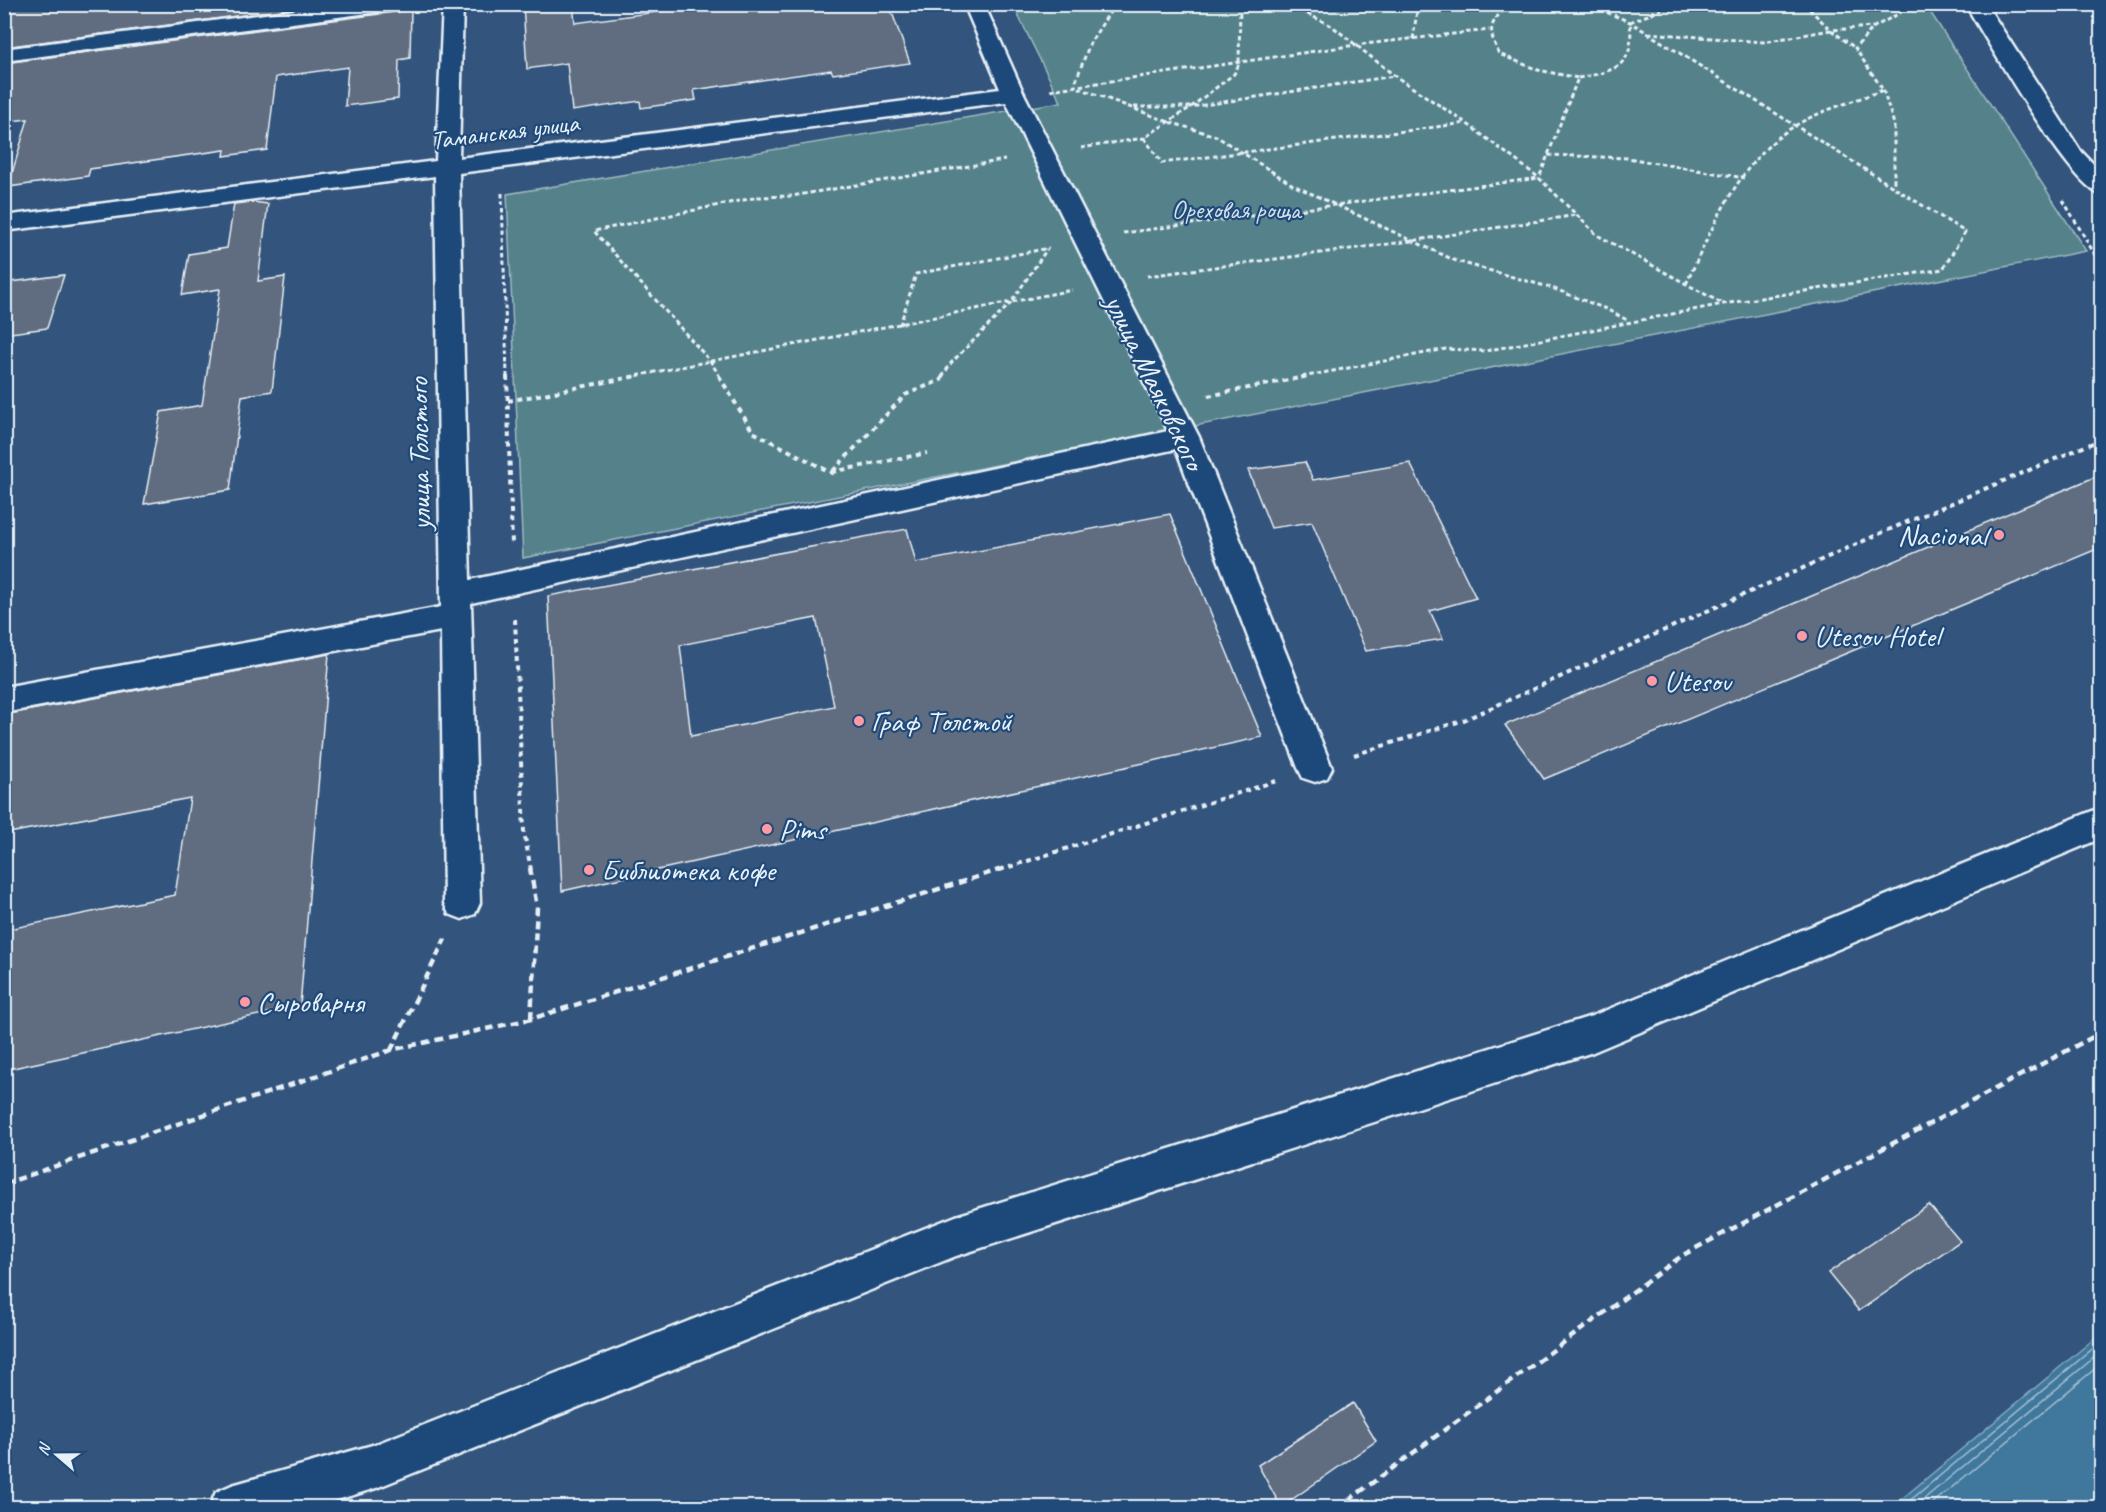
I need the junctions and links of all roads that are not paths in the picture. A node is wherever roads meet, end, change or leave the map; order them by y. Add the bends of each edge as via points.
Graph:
1 (391, 4) edge
2 (453, 4) edge
3 (974, 4) edge
4 (1975, 4) edge
5 (4, 55) edge
6 (1012, 94) junction
7 (2071, 154) junction
8 (447, 167) junction
9 (2102, 188) edge
10 (2102, 208) edge
11 (4, 224) edge
12 (1185, 437) junction
13 (455, 606) junction
14 (4, 700) edge
15 (1315, 768) road end
16 (2102, 822) edge
17 (462, 903) road end
18 (232, 1508) edge

1 - 5 street
2 - 8 street, улица Толстого
3 - 6 street, улица Маяковского
4 - 7 street
6 - 8 street, Таманская улица
6 - 12 street, улица Маяковского
7 - 9 street
7 - 10 street
8 - 11 street, Таманская улица
8 - 13 street, улица Толстого
12 - 13 street via 880,503
12 - 15 street, улица Маяковского
13 - 14 street via 357,633
13 - 17 street, улица Толстого
16 - 18 street via 1593,1034 956,1236 376,1466

